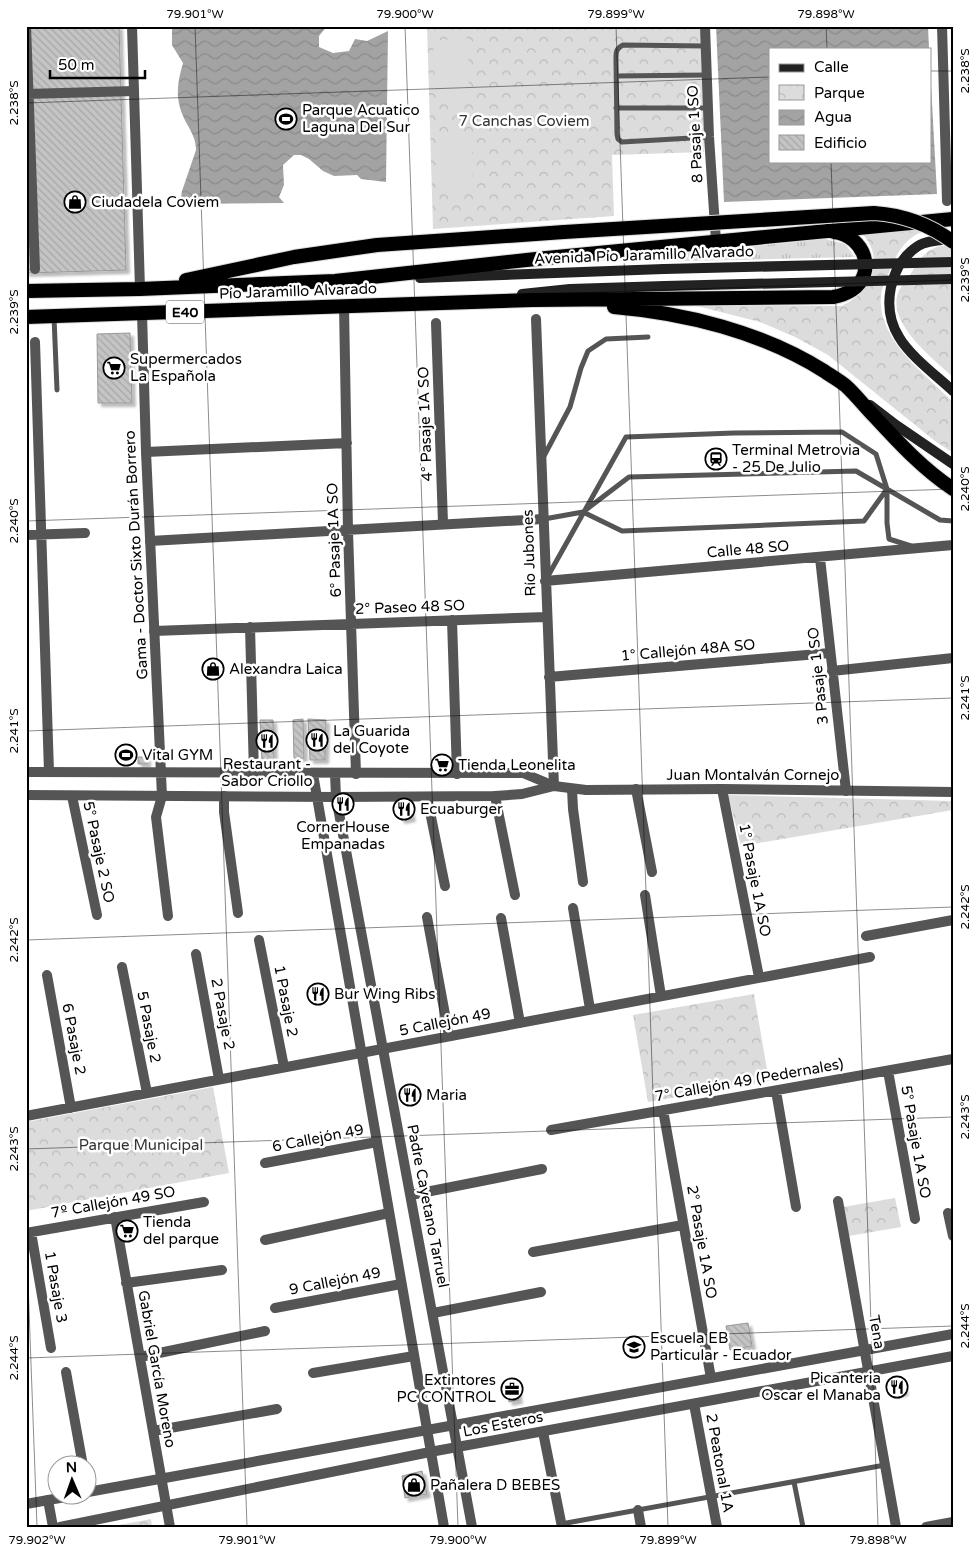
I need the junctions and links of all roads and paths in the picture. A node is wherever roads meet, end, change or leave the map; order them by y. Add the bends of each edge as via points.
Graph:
1 (26, 26) edge
2 (132, 26) edge
3 (705, 26) edge
4 (942, 26) edge
5 (706, 46) junction
6 (707, 75) junction
7 (616, 76) junction
8 (134, 91) junction
9 (28, 94) edge
10 (616, 108) junction
11 (708, 108) junction
12 (709, 137) junction
13 (947, 201) dead end
14 (953, 219) edge
15 (824, 230) junction
16 (953, 240) edge
17 (716, 241) junction
18 (953, 262) edge
19 (35, 269) dead end
20 (953, 278) edge
21 (335, 281) junction
22 (156, 288) junction
23 (140, 289) junction
24 (26, 291) edge
25 (533, 300) junction
26 (452, 303) junction
27 (344, 306) junction
28 (142, 313) junction
29 (54, 316) junction
30 (26, 317) edge
31 (536, 319) dead end
32 (436, 323) dead end
33 (648, 336) dead end
34 (35, 342) dead end
35 (846, 386) junction
36 (57, 390) dead end
37 (953, 391) edge
38 (346, 443) junction
39 (146, 452) junction
40 (541, 460) junction
41 (953, 464) edge
42 (887, 489) junction
43 (953, 489) edge
44 (583, 512) junction
45 (543, 519) junction
46 (953, 521) edge
47 (443, 523) junction
48 (348, 531) junction
49 (85, 533) dead end
50 (41, 535) junction
51 (26, 536) edge
52 (150, 541) junction
53 (953, 545) edge
54 (915, 548) junction
55 (820, 558) junction
56 (545, 581) junction
57 (546, 617) junction
58 (452, 620) junction
59 (352, 624) junction
60 (250, 627) junction
61 (154, 631) junction
62 (830, 652) junction
63 (953, 658) edge
64 (832, 671) junction
65 (549, 677) junction
66 (26, 772) edge
67 (49, 772) junction
68 (161, 772) junction
69 (254, 773) junction
70 (313, 774) junction
71 (335, 774) junction
72 (356, 774) junction
73 (456, 774) junction
74 (554, 786) junction
75 (572, 789) junction
76 (636, 789) junction
77 (722, 789) junction
78 (846, 791) junction
79 (953, 792) edge
80 (26, 796) edge
81 (72, 796) junction
82 (162, 796) junction
83 (224, 796) junction
84 (495, 796) junction
85 (317, 797) junction
86 (336, 797) junction
87 (427, 797) junction
88 (652, 872) dead end
89 (583, 882) dead end
90 (445, 886) dead end
91 (515, 895) dead end
92 (645, 895) dead end
93 (573, 908) dead end
94 (238, 912) dead end
95 (97, 915) dead end
96 (168, 916) dead end
97 (428, 917) dead end
98 (501, 918) dead end
99 (953, 920) edge
100 (866, 936) dead end
101 (259, 940) dead end
102 (196, 954) dead end
103 (870, 957) dead end
104 (122, 967) dead end
105 (46, 976) dead end
106 (759, 977) junction
107 (661, 996) junction
108 (590, 1009) junction
109 (520, 1023) junction
110 (449, 1036) junction
111 (383, 1048) junction
112 (361, 1053) junction
113 (953, 1059) edge
114 (284, 1067) junction
115 (888, 1071) junction
116 (219, 1080) junction
117 (776, 1091) junction
118 (147, 1093) junction
119 (71, 1108) junction
120 (663, 1110) junction
121 (26, 1116) edge
122 (551, 1130) dead end
123 (377, 1142) junction
124 (265, 1164) dead end
125 (542, 1169) dead end
126 (411, 1195) junction
127 (838, 1201) dead end
128 (204, 1202) dead end
129 (796, 1208) dead end
130 (389, 1213) junction
131 (948, 1214) dead end
132 (115, 1218) junction
133 (915, 1219) dead end
134 (683, 1225) junction
135 (29, 1232) edge
136 (953, 1236) edge
137 (264, 1240) dead end
138 (534, 1252) dead end
139 (222, 1270) dead end
140 (126, 1283) junction
141 (401, 1284) junction
142 (540, 1292) dead end
143 (275, 1308) dead end
144 (433, 1313) junction
145 (265, 1331) dead end
146 (953, 1334) edge
147 (51, 1348) dead end
148 (865, 1350) junction
149 (414, 1356) junction
150 (953, 1356) edge
151 (140, 1357) junction
152 (66, 1372) dead end
153 (869, 1372) junction
154 (313, 1373) dead end
155 (712, 1378) junction
156 (694, 1404) junction
157 (277, 1409) dead end
158 (454, 1426) junction
159 (153, 1431) junction
160 (427, 1431) junction
161 (543, 1432) junction
162 (459, 1448) junction
163 (430, 1452) junction
164 (81, 1456) edge
165 (885, 1465) junction
166 (161, 1479) junction
167 (794, 1482) junction
168 (98, 1488) edge
169 (711, 1496) junction
170 (48, 1500) edge
171 (26, 1504) edge
172 (166, 1505) junction
173 (49, 1506) edge
174 (638, 1510) junction
175 (953, 1522) edge
176 (562, 1525) edge
177 (53, 1527) edge
178 (60, 1527) edge
179 (170, 1527) edge
180 (444, 1527) edge
181 (472, 1527) edge
182 (641, 1527) edge
183 (716, 1527) edge
184 (803, 1527) edge
185 (896, 1527) edge
186 (926, 1527) edge

1 - 9 street
2 - 8 street
3 - 5 street, 8 Pasaje 1 SO
4 - 13 street
5 - 6 street, 8 Pasaje 1 SO
5 - 7 lane via 623,45 616,51
6 - 7 lane
6 - 11 street, 8 Pasaje 1 SO
7 - 10 lane
8 - 9 street
8 - 23 street
9 - 19 street
10 - 11 lane
10 - 12 lane via 617,134 622,142
11 - 12 street, 8 Pasaje 1 SO
12 - 17 street, 8 Pasaje 1 SO
14 - 15 highway, Pío Jaramillo Alvarado
15 - 17 highway, Pío Jaramillo Alvarado
15 - 25 highway via 841,233 858,242 864,258 865,269 858,284 833,298
16 - 22 highway, bridge via 912,220 874,212 377,245 294,257
16 - 37 main road via 920,245 904,258 889,296 892,325 900,340
17 - 21 highway, Pío Jaramillo Alvarado
18 - 21 main road, Avenida Pío Jaramillo Alvarado, bridge
20 - 26 main road, Avenida Pío Jaramillo Alvarado, bridge via 570,289
21 - 22 highway, Pío Jaramillo Alvarado / E40
22 - 23 highway, Pío Jaramillo Alvarado / E40
23 - 24 highway, Pío Jaramillo Alvarado / E40
25 - 26 highway, Pío Jaramillo Alvarado
25 - 35 highway via 637,309 700,322 790,352
26 - 27 highway, Pío Jaramillo Alvarado / E40
27 - 28 highway, Pío Jaramillo Alvarado / E40
27 - 38 street, 6° Pasaje 1A SO
28 - 29 highway, Pío Jaramillo Alvarado / E40
28 - 39 street, Gama - Doctor Sixto Durán Borrero
29 - 30 highway, Pío Jaramillo Alvarado / E40
29 - 36 lane
31 - 40 street, Río Jubones
32 - 47 street, 4° Pasaje 1A SO
33 - 40 lane via 606,339 588,350 570,407
34 - 50 street
35 - 41 main road
35 - 43 highway via 916,460
38 - 39 street
38 - 48 street, 6° Pasaje 1A SO
39 - 52 street, Gama - Doctor Sixto Durán Borrero
40 - 45 street, Río Jubones
42 - 44 lane via 856,471 629,477
42 - 44 lane via 864,521 622,531
42 - 44 lane via 876,454 842,432 626,437
42 - 46 lane via 940,520
42 - 54 lane via 889,539
44 - 45 lane
44 - 56 lane
45 - 47 street
45 - 56 street, Río Jubones
47 - 48 street
48 - 52 street
48 - 59 street, 6° Pasaje 1A SO
49 - 50 street
50 - 51 street
50 - 67 street
52 - 61 street, Gama - Doctor Sixto Durán Borrero
53 - 54 street, Calle 48 SO
54 - 55 street, Calle 48 SO
55 - 56 street, Calle 48 SO
55 - 62 street, 3 Pasaje 1 SO
56 - 57 street, Río Jubones
57 - 58 street, 2° Paseo 48 SO
57 - 65 street, Río Jubones
58 - 59 street, 2° Paseo 48 SO
58 - 73 street
59 - 60 street, 2° Paseo 48 SO
59 - 72 street, 6° Pasaje 1A SO
60 - 61 street, 2° Paseo 48 SO
60 - 69 street
61 - 68 street, Gama - Doctor Sixto Durán Borrero
62 - 64 street, 3 Pasaje 1 SO
62 - 65 street, 1° Callejón 48A SO
63 - 64 street
64 - 78 street, 3 Pasaje 1 SO
65 - 74 street, Río Jubones
66 - 67 street, Juan Montalván Cornejo
67 - 68 street, Juan Montalván Cornejo
68 - 69 street, Juan Montalván Cornejo
68 - 82 street, Gama - Doctor Sixto Durán Borrero
69 - 70 street, Juan Montalván Cornejo
70 - 71 street, Juan Montalván Cornejo
70 - 85 street
71 - 72 street, Juan Montalván Cornejo
71 - 86 street, Padre Cayetano Tarruel
72 - 73 street, Juan Montalván Cornejo
73 - 74 street, Juan Montalván Cornejo via 523,774
74 - 75 street, Juan Montalván Cornejo
74 - 84 street, Juan Montalván Cornejo via 522,794
75 - 76 street, Juan Montalván Cornejo
75 - 89 street
76 - 77 street, Juan Montalván Cornejo
76 - 88 street
77 - 78 street, Juan Montalván Cornejo
77 - 106 street, 1° Pasaje 1A SO
78 - 79 street, Juan Montalván Cornejo
80 - 81 street, Juan Montalván Cornejo
81 - 82 street, Juan Montalván Cornejo
81 - 95 street, 5° Pasaje 2 SO
82 - 83 street, Juan Montalván Cornejo
82 - 96 street, Gama - Doctor Sixto Durán Borrero via 156,817
83 - 85 street, Juan Montalván Cornejo
83 - 94 street
84 - 87 street, Juan Montalván Cornejo
84 - 91 street
85 - 86 street, Juan Montalván Cornejo
85 - 112 street
86 - 87 street, Juan Montalván Cornejo
86 - 111 street, Padre Cayetano Tarruel
87 - 90 street
92 - 107 street
93 - 108 street
97 - 110 street
98 - 109 street
99 - 100 street
101 - 114 street, 1 Pasaje 2
102 - 116 street, 2 Pasaje 2
103 - 106 street, 5 Callejón 49
104 - 118 street, 5 Pasaje 2
105 - 119 street, 6 Pasaje 2
106 - 107 street, 5 Callejón 49
107 - 108 street, 5 Callejón 49
108 - 109 street, 5 Callejón 49
109 - 110 street, 5 Callejón 49
110 - 111 street, 5 Callejón 49
111 - 112 street, 5 Callejón 49
111 - 126 street, Padre Cayetano Tarruel
112 - 114 street, 5 Callejón 49
112 - 123 street
113 - 115 street, 7° Callejón 49 (Pedernales)
114 - 116 street, 5 Callejón 49
115 - 117 street, 7° Callejón 49 (Pedernales)
115 - 133 street, 5° Pasaje 1A SO
116 - 118 street, 5 Callejón 49
117 - 120 street, 7° Callejón 49 (Pedernales)
117 - 129 street
118 - 119 street, 5 Callejón 49
119 - 121 street, 5 Callejón 49
120 - 122 street, 7° Callejón 49 (Pedernales)
120 - 134 street, 2° Pasaje 1A SO
123 - 124 street, 6 Callejón 49
123 - 130 street
125 - 126 street
126 - 144 street, Padre Cayetano Tarruel
127 - 148 street, Tena
128 - 132 street, 7º Callejón 49 SO
130 - 137 street
130 - 141 street
131 - 136 street
132 - 135 street, 7º Callejón 49 SO
132 - 140 street, Gabriel García Moreno
134 - 138 street
134 - 155 street, 2° Pasaje 1A SO
135 - 147 street, 1 Pasaje 3
139 - 140 street
140 - 151 street, Gabriel García Moreno
141 - 143 street, 9 Callejón 49
141 - 149 street
142 - 144 street
144 - 158 street, Padre Cayetano Tarruel
145 - 151 street
146 - 148 street, Los Esteros
148 - 153 street, Tena
148 - 155 street, Los Esteros
149 - 154 street
149 - 160 street
150 - 153 street, Los Esteros
151 - 159 street, Gabriel García Moreno
152 - 164 street
153 - 156 street, Los Esteros
153 - 165 street, Tena
155 - 158 street, Los Esteros
156 - 161 street, Los Esteros
156 - 169 street, 2 Peatonal 1A
157 - 159 street
158 - 160 street, Los Esteros
158 - 162 street, Padre Cayetano Tarruel
159 - 166 street, Gabriel García Moreno
160 - 163 street
160 - 166 street, Los Esteros
161 - 162 street, Los Esteros
161 - 176 street
162 - 163 street, Los Esteros
162 - 181 street, Padre Cayetano Tarruel
163 - 172 street, Los Esteros
163 - 180 street
165 - 167 lane
165 - 185 street, Tena
166 - 168 street, Los Esteros
166 - 172 street, Gabriel García Moreno
167 - 169 lane
167 - 184 lane
169 - 174 lane
169 - 183 street, 2 Peatonal 1A
170 - 171 street
172 - 178 street, Los Esteros
172 - 179 street, Gabriel García Moreno
173 - 177 street
174 - 176 lane
174 - 182 street
175 - 186 street

